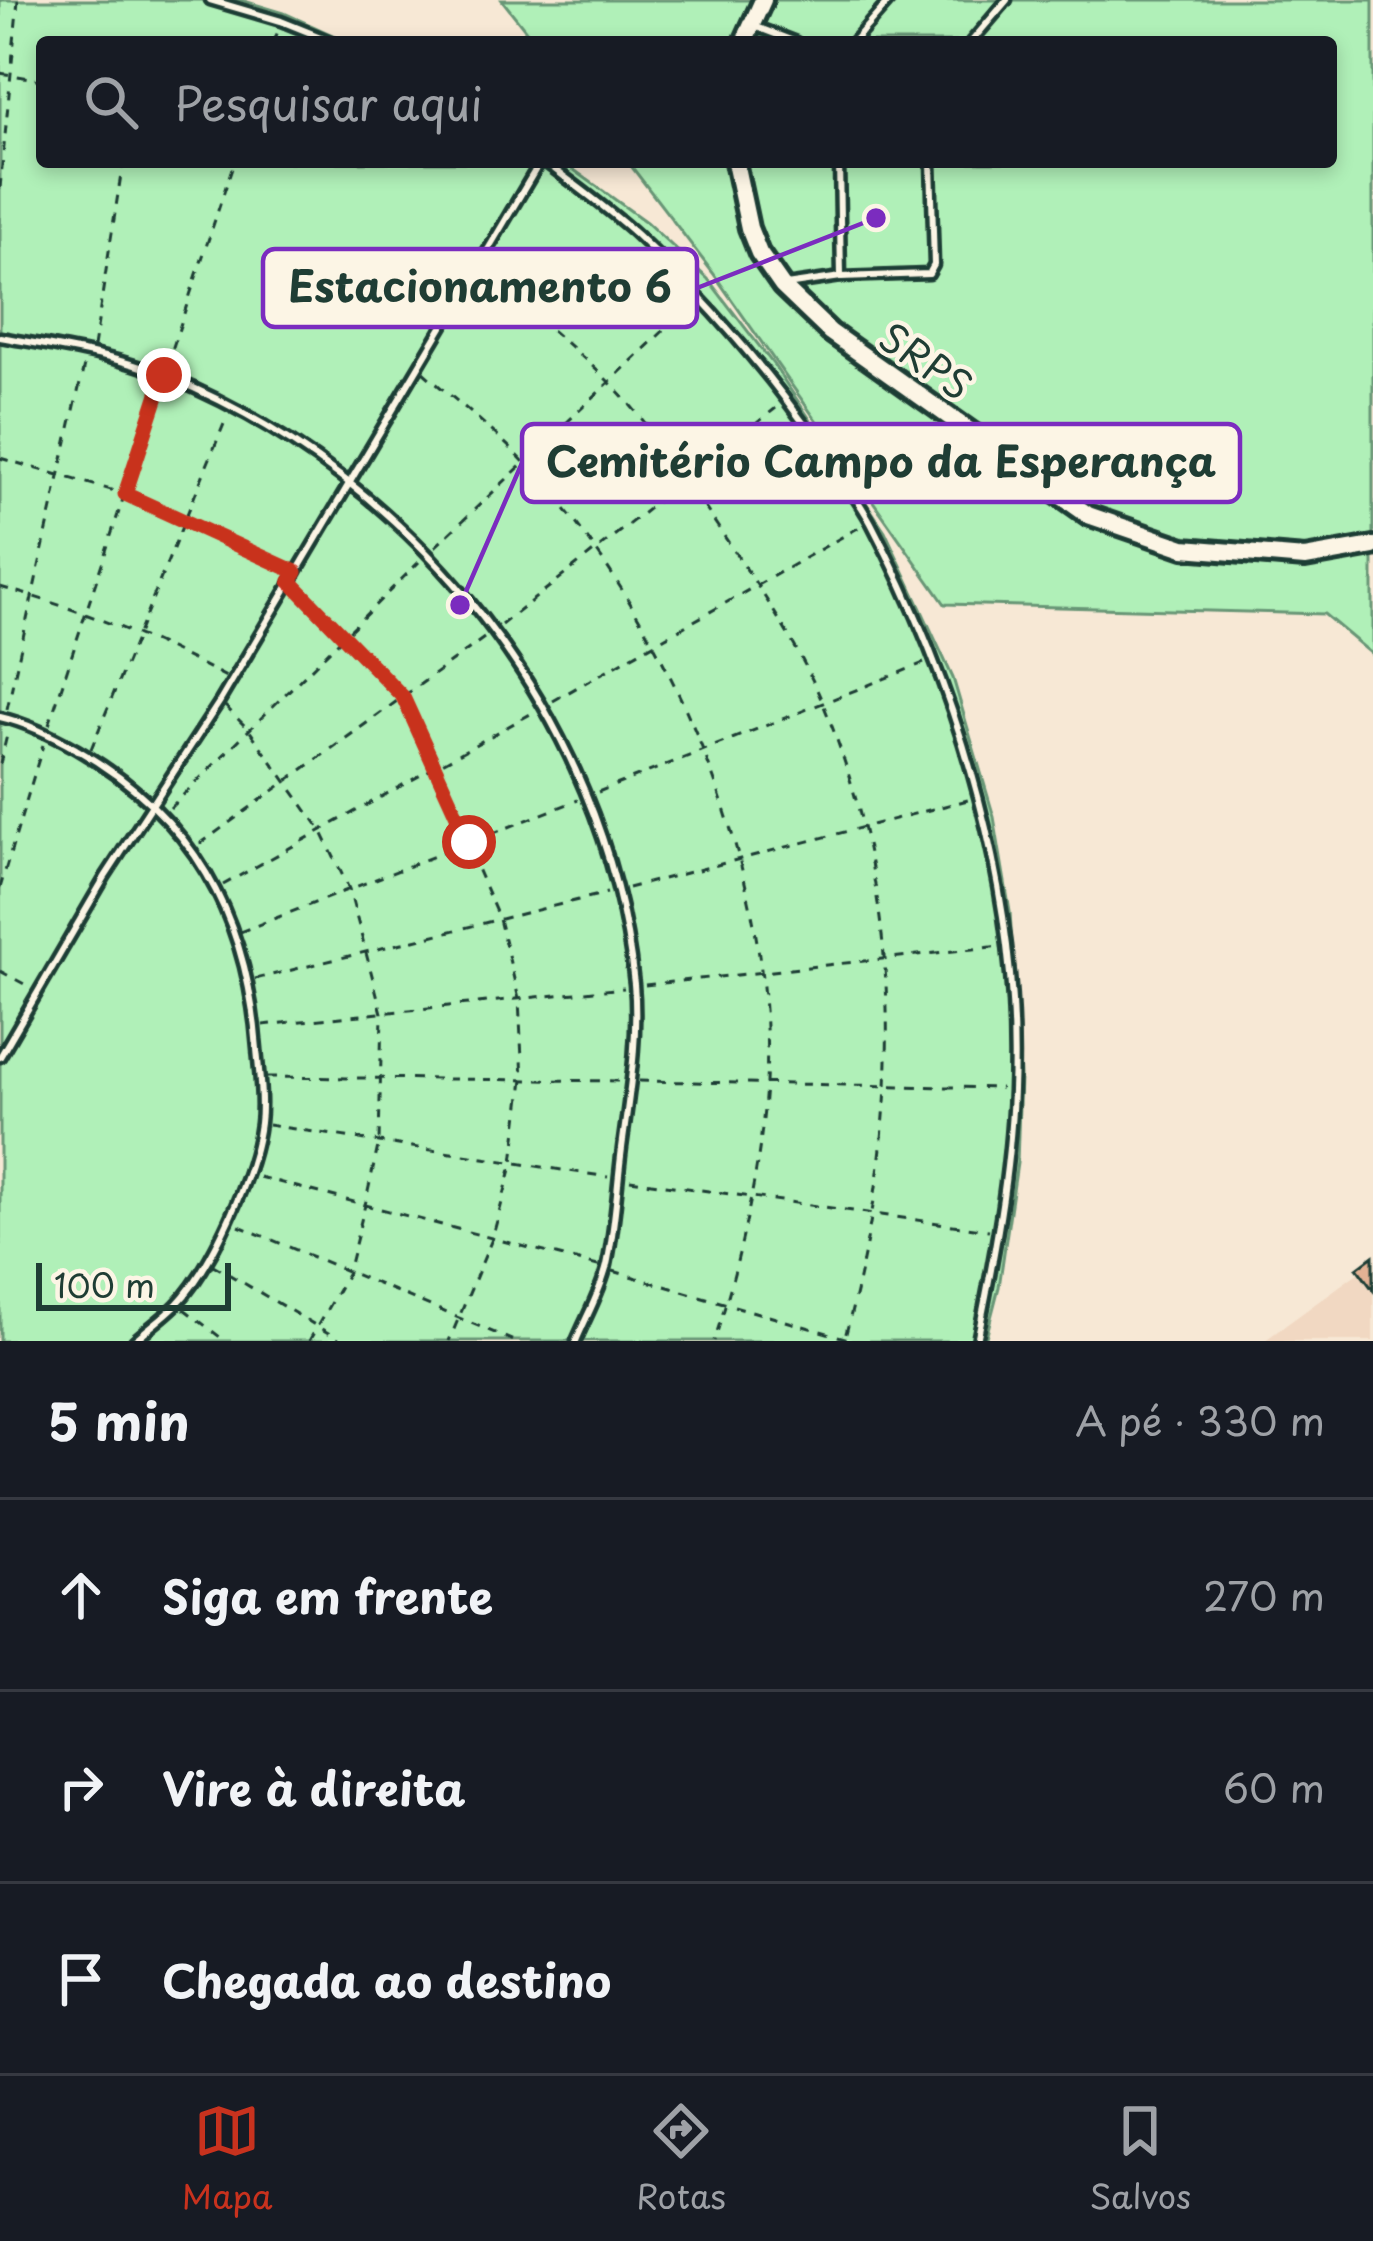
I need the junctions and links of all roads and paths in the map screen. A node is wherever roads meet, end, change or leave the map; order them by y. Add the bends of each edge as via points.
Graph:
1 (18, 0) edge
2 (210, 0) edge
3 (763, 0) edge
4 (890, 0) edge
5 (1007, 0) edge
6 (281, 21) junction
7 (748, 33) edge
8 (276, 36) edge
9 (318, 36) edge
10 (858, 36) edge
11 (976, 36) edge
12 (0, 73) edge
13 (11, 74) junction
14 (36, 79) edge
15 (122, 168) edge
16 (232, 168) edge
17 (539, 168) edge
18 (551, 168) edge
19 (736, 168) edge
20 (839, 168) edge
21 (932, 168) edge
22 (0, 186) edge
23 (477, 267) junction
24 (841, 277) junction
25 (782, 286) junction
26 (0, 338) edge
27 (90, 354) junction
28 (417, 367) junction
29 (164, 375) junction
30 (231, 406) junction
31 (0, 458) edge
32 (59, 476) junction
33 (348, 482) junction
34 (125, 494) junction
35 (184, 520) junction
36 (1373, 546) edge
37 (296, 572) junction
38 (290, 581) junction
39 (0, 587) edge
40 (32, 596) junction
41 (86, 611) junction
42 (139, 632) junction
43 (232, 680) junction
44 (220, 701) junction
45 (5, 718) edge
46 (46, 733) junction
47 (88, 756) junction
48 (0, 764) edge
49 (150, 804) junction
50 (0, 888) edge
51 (0, 971) edge
52 (38, 991) junction
53 (0, 1057) edge
54 (245, 1174) junction
55 (365, 1205) junction
56 (226, 1221) junction
57 (492, 1239) junction
58 (206, 1261) junction
59 (606, 1269) junction
60 (348, 1272) junction
61 (178, 1304) junction
62 (727, 1304) junction
63 (461, 1319) junction
64 (319, 1328) junction
65 (844, 1340) edge
66 (134, 1341) edge
67 (225, 1341) edge
68 (309, 1341) edge
69 (342, 1341) edge
70 (449, 1341) edge
71 (514, 1341) edge
72 (576, 1341) edge
73 (714, 1341) edge
74 (855, 1341) edge
75 (977, 1341) edge

1 - 13 path
2 - 6 lane
3 - 7 main road
4 - 10 lane
5 - 11 lane
6 - 8 path
6 - 9 lane
12 - 13 path
13 - 14 path
13 - 22 path
15 - 27 path
16 - 29 path
17 - 23 lane
18 - 75 lane via 634,232 787,400 870,521 933,659 981,797 1006,945 1013,1088 998,1237
19 - 25 main road, SRPS via 754,240
20 - 24 lane
21 - 24 lane via 931,272
23 - 28 lane
23 - 65 path via 610,382 686,479 823,703 866,826 887,958 887,1090 872,1214
24 - 25 lane
25 - 36 main road, SRPS via 830,332 1088,515 1184,548 1305,557
26 - 27 lane
27 - 29 lane
27 - 32 path
28 - 33 lane
28 - 62 path via 525,462 596,550 656,643 740,859 761,973 766,1083
29 - 30 lane
29 - 34 path
30 - 33 lane
30 - 35 path
31 - 32 path
32 - 34 path
32 - 40 path
33 - 37 lane
33 - 59 lane via 429,552 494,631 587,796 617,891 634,987 631,1081
34 - 35 path
34 - 41 path
35 - 37 path
35 - 42 path
37 - 38 lane
38 - 43 lane
38 - 57 path via 403,697 500,919 519,998 523,1079 514,1162
39 - 40 path
40 - 41 path
40 - 45 path
41 - 42 path
41 - 46 path
42 - 43 path
42 - 47 path
43 - 44 lane
44 - 49 lane
44 - 55 path via 287,780 350,889 382,1013 379,1142
45 - 46 lane
45 - 48 path
46 - 47 lane
46 - 50 path
47 - 49 lane
49 - 52 lane
49 - 54 lane via 216,889 248,981 260,1124
51 - 52 path
52 - 53 lane
54 - 55 path
54 - 56 lane
55 - 57 path
55 - 60 path
56 - 58 lane
56 - 60 path
57 - 59 path
57 - 63 path
58 - 61 lane
58 - 64 path
59 - 62 path
59 - 72 lane
60 - 63 path
60 - 64 path
61 - 66 lane
61 - 67 path
62 - 65 path
62 - 73 path
63 - 70 path
63 - 71 path
64 - 68 path
64 - 69 path
65 - 74 path

